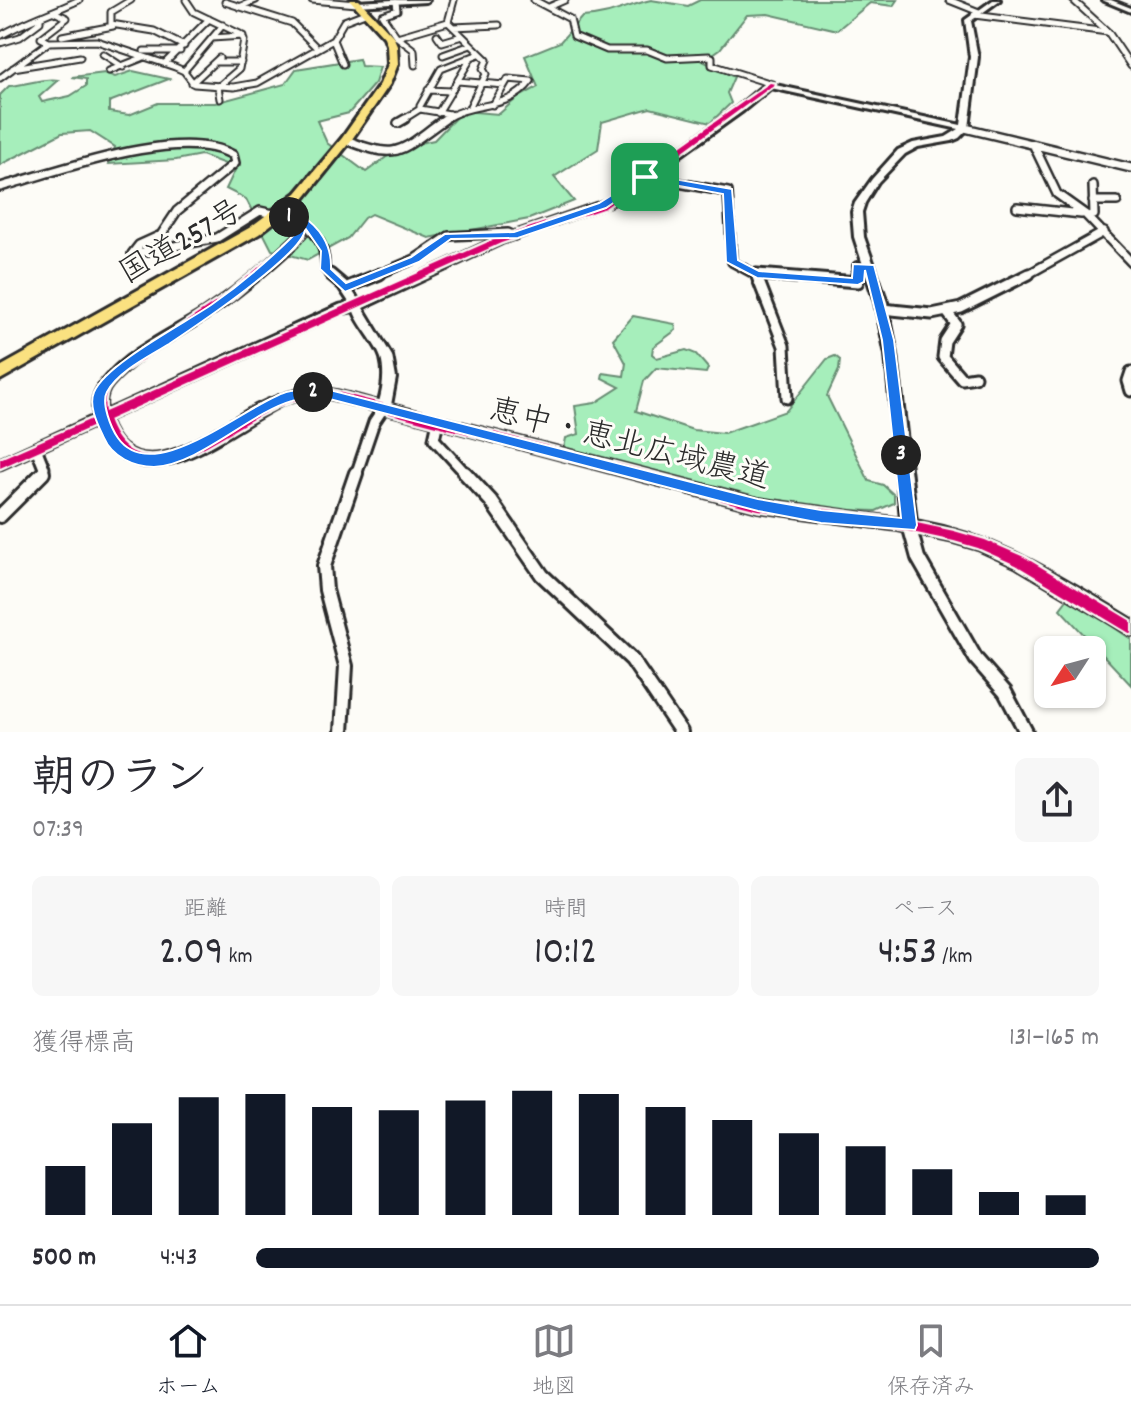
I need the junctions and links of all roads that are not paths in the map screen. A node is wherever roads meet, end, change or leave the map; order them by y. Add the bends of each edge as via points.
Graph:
1 (79, 0) edge
2 (131, 0) edge
3 (186, 0) edge
4 (256, 0) edge
5 (312, 0) edge
6 (386, 0) edge
7 (426, 0) edge
8 (454, 0) edge
9 (534, 0) edge
10 (565, 0) edge
11 (949, 0) edge
12 (997, 0) edge
13 (1073, 0) edge
14 (1105, 0) edge
15 (225, 2) dead end
16 (396, 2) edge
17 (363, 5) edge
18 (239, 7) junction
19 (549, 7) junction
20 (1131, 10) edge
21 (54, 12) junction
22 (976, 13) junction
23 (40, 17) junction
24 (209, 19) junction
25 (450, 24) junction
26 (223, 25) junction
27 (499, 25) dead end
28 (113, 26) junction
29 (1108, 32) junction
30 (437, 35) dead end
31 (0, 36) edge
32 (62, 36) dead end
33 (243, 36) junction
34 (462, 36) junction
35 (397, 37) junction
36 (212, 38) junction
37 (333, 40) junction
38 (49, 42) junction
39 (0, 43) edge
40 (471, 45) junction
41 (315, 46) junction
42 (182, 48) junction
43 (103, 54) dead end
44 (479, 54) junction
45 (143, 55) junction
46 (443, 55) dead end
47 (80, 57) dead end
48 (468, 58) junction
49 (241, 62) junction
50 (165, 63) junction
51 (343, 64) dead end
52 (415, 65) dead end
53 (1131, 66) edge
54 (123, 67) junction
55 (0, 69) edge
56 (12, 69) junction
57 (109, 71) dead end
58 (184, 71) junction
59 (0, 78) edge
60 (507, 80) junction
61 (458, 81) junction
62 (192, 83) junction
63 (481, 83) junction
64 (772, 84) junction
65 (218, 87) junction
66 (428, 90) junction
67 (451, 91) junction
68 (220, 99) dead end
69 (493, 105) junction
70 (470, 106) junction
71 (420, 109) junction
72 (438, 113) junction
73 (450, 114) junction
74 (398, 123) dead end
75 (965, 128) junction
76 (346, 140) junction
77 (1034, 146) junction
78 (1131, 168) edge
79 (645, 177) junction
80 (1093, 185) dead end
81 (0, 187) edge
82 (1093, 201) junction
83 (1117, 201) dead end
84 (1017, 207) dead end
85 (1086, 215) junction
86 (283, 216) junction
87 (1104, 232) junction
88 (514, 236) junction
89 (1131, 262) edge
90 (870, 267) junction
91 (757, 274) junction
92 (345, 288) junction
93 (357, 306) junction
94 (882, 309) junction
95 (947, 312) junction
96 (1131, 372) edge
97 (0, 374) edge
98 (975, 377) dead end
99 (1131, 391) edge
100 (787, 398) dead end
101 (384, 407) junction
102 (102, 416) junction
103 (438, 421) junction
104 (36, 448) junction
105 (0, 464) edge
106 (0, 516) edge
107 (909, 525) junction
108 (1131, 628) edge
109 (342, 732) edge
110 (681, 732) edge
111 (1026, 732) edge

1 - 21 street
2 - 28 street via 111,12
3 - 24 street via 194,12
4 - 18 street
5 - 17 street
6 - 17 street
7 - 16 street
8 - 25 street
9 - 19 street
10 - 19 street
11 - 22 street
12 - 22 street
13 - 29 street
14 - 20 street
15 - 18 street
16 - 17 street
16 - 35 street via 397,10 382,15
17 - 37 street via 334,31
17 - 76 highway, 国道257号 via 388,36 393,64
18 - 41 street via 292,23
19 - 64 street via 570,19 574,36 605,49 647,50 667,58 709,56 712,65
21 - 23 street
21 - 38 street via 67,18 41,38
22 - 29 street
22 - 75 street via 967,25 974,57
23 - 31 street
23 - 39 street via 26,33
24 - 26 street
24 - 42 street
25 - 27 street
25 - 34 street
25 - 35 street
26 - 33 street
26 - 36 street
28 - 32 street
28 - 42 street via 154,31
29 - 53 street
30 - 34 street via 442,42
33 - 36 street
33 - 49 street
34 - 40 street
35 - 52 street via 414,50
36 - 58 street
37 - 41 street
37 - 51 street
38 - 45 street via 97,41
38 - 56 street
40 - 44 street
40 - 46 street
41 - 65 street via 259,82
42 - 45 street
42 - 50 street
43 - 54 street
44 - 48 street
44 - 63 street via 487,60
45 - 50 street
45 - 54 street
47 - 56 street
48 - 61 street
48 - 66 street via 441,69
49 - 62 street via 218,60
49 - 65 street
50 - 58 street
54 - 57 street
55 - 56 street
56 - 59 street
58 - 62 street
60 - 63 street
60 - 69 street
60 - 69 street via 531,81 523,94
61 - 63 street
61 - 67 street
62 - 65 street
63 - 70 street
64 - 75 street
64 - 79 street
65 - 68 street
66 - 67 street
66 - 71 street
67 - 72 street
69 - 70 street
70 - 73 street
71 - 72 street
71 - 74 street
72 - 73 street
73 - 76 street via 412,146 376,152
75 - 77 street
75 - 90 street via 951,139 906,149 861,201 856,219
76 - 86 highway, 国道257号
77 - 78 street
77 - 85 street via 1057,194
79 - 88 street via 602,206
79 - 91 street via 728,192 732,262
80 - 82 street
81 - 86 street via 117,151 185,146 228,152 235,163 177,211 161,235 132,254 215,239 256,211
82 - 83 street
82 - 85 street via 1094,215
84 - 85 street
85 - 87 street
86 - 92 street via 296,216 312,228 326,251 325,269
86 - 97 highway, 国道257号
86 - 102 street via 300,228 293,243 242,288 112,378 99,395
87 - 89 street
87 - 95 street via 988,296
88 - 92 street via 449,236 415,259
88 - 93 street
90 - 91 street via 857,266 858,282
90 - 94 street
91 - 100 street via 784,346
92 - 93 street
93 - 101 street via 391,368
93 - 102 street
94 - 95 street
94 - 107 street
95 - 98 street via 956,324 945,341 943,357 962,379
96 - 99 street
101 - 102 street, 恵中・恵北広域農道 via 322,392 296,394 185,452 155,461 128,457 118,449
101 - 103 street, 恵中・恵北広域農道
101 - 109 street via 374,422 324,566 328,605 346,661
102 - 104 street
103 - 107 street, 恵中・恵北広域農道 via 758,505
103 - 110 street via 434,439 491,501 542,575 632,660
104 - 105 street
104 - 106 street via 42,475
107 - 108 street, 恵中・恵北広域農道 via 984,545
107 - 111 street via 918,558

